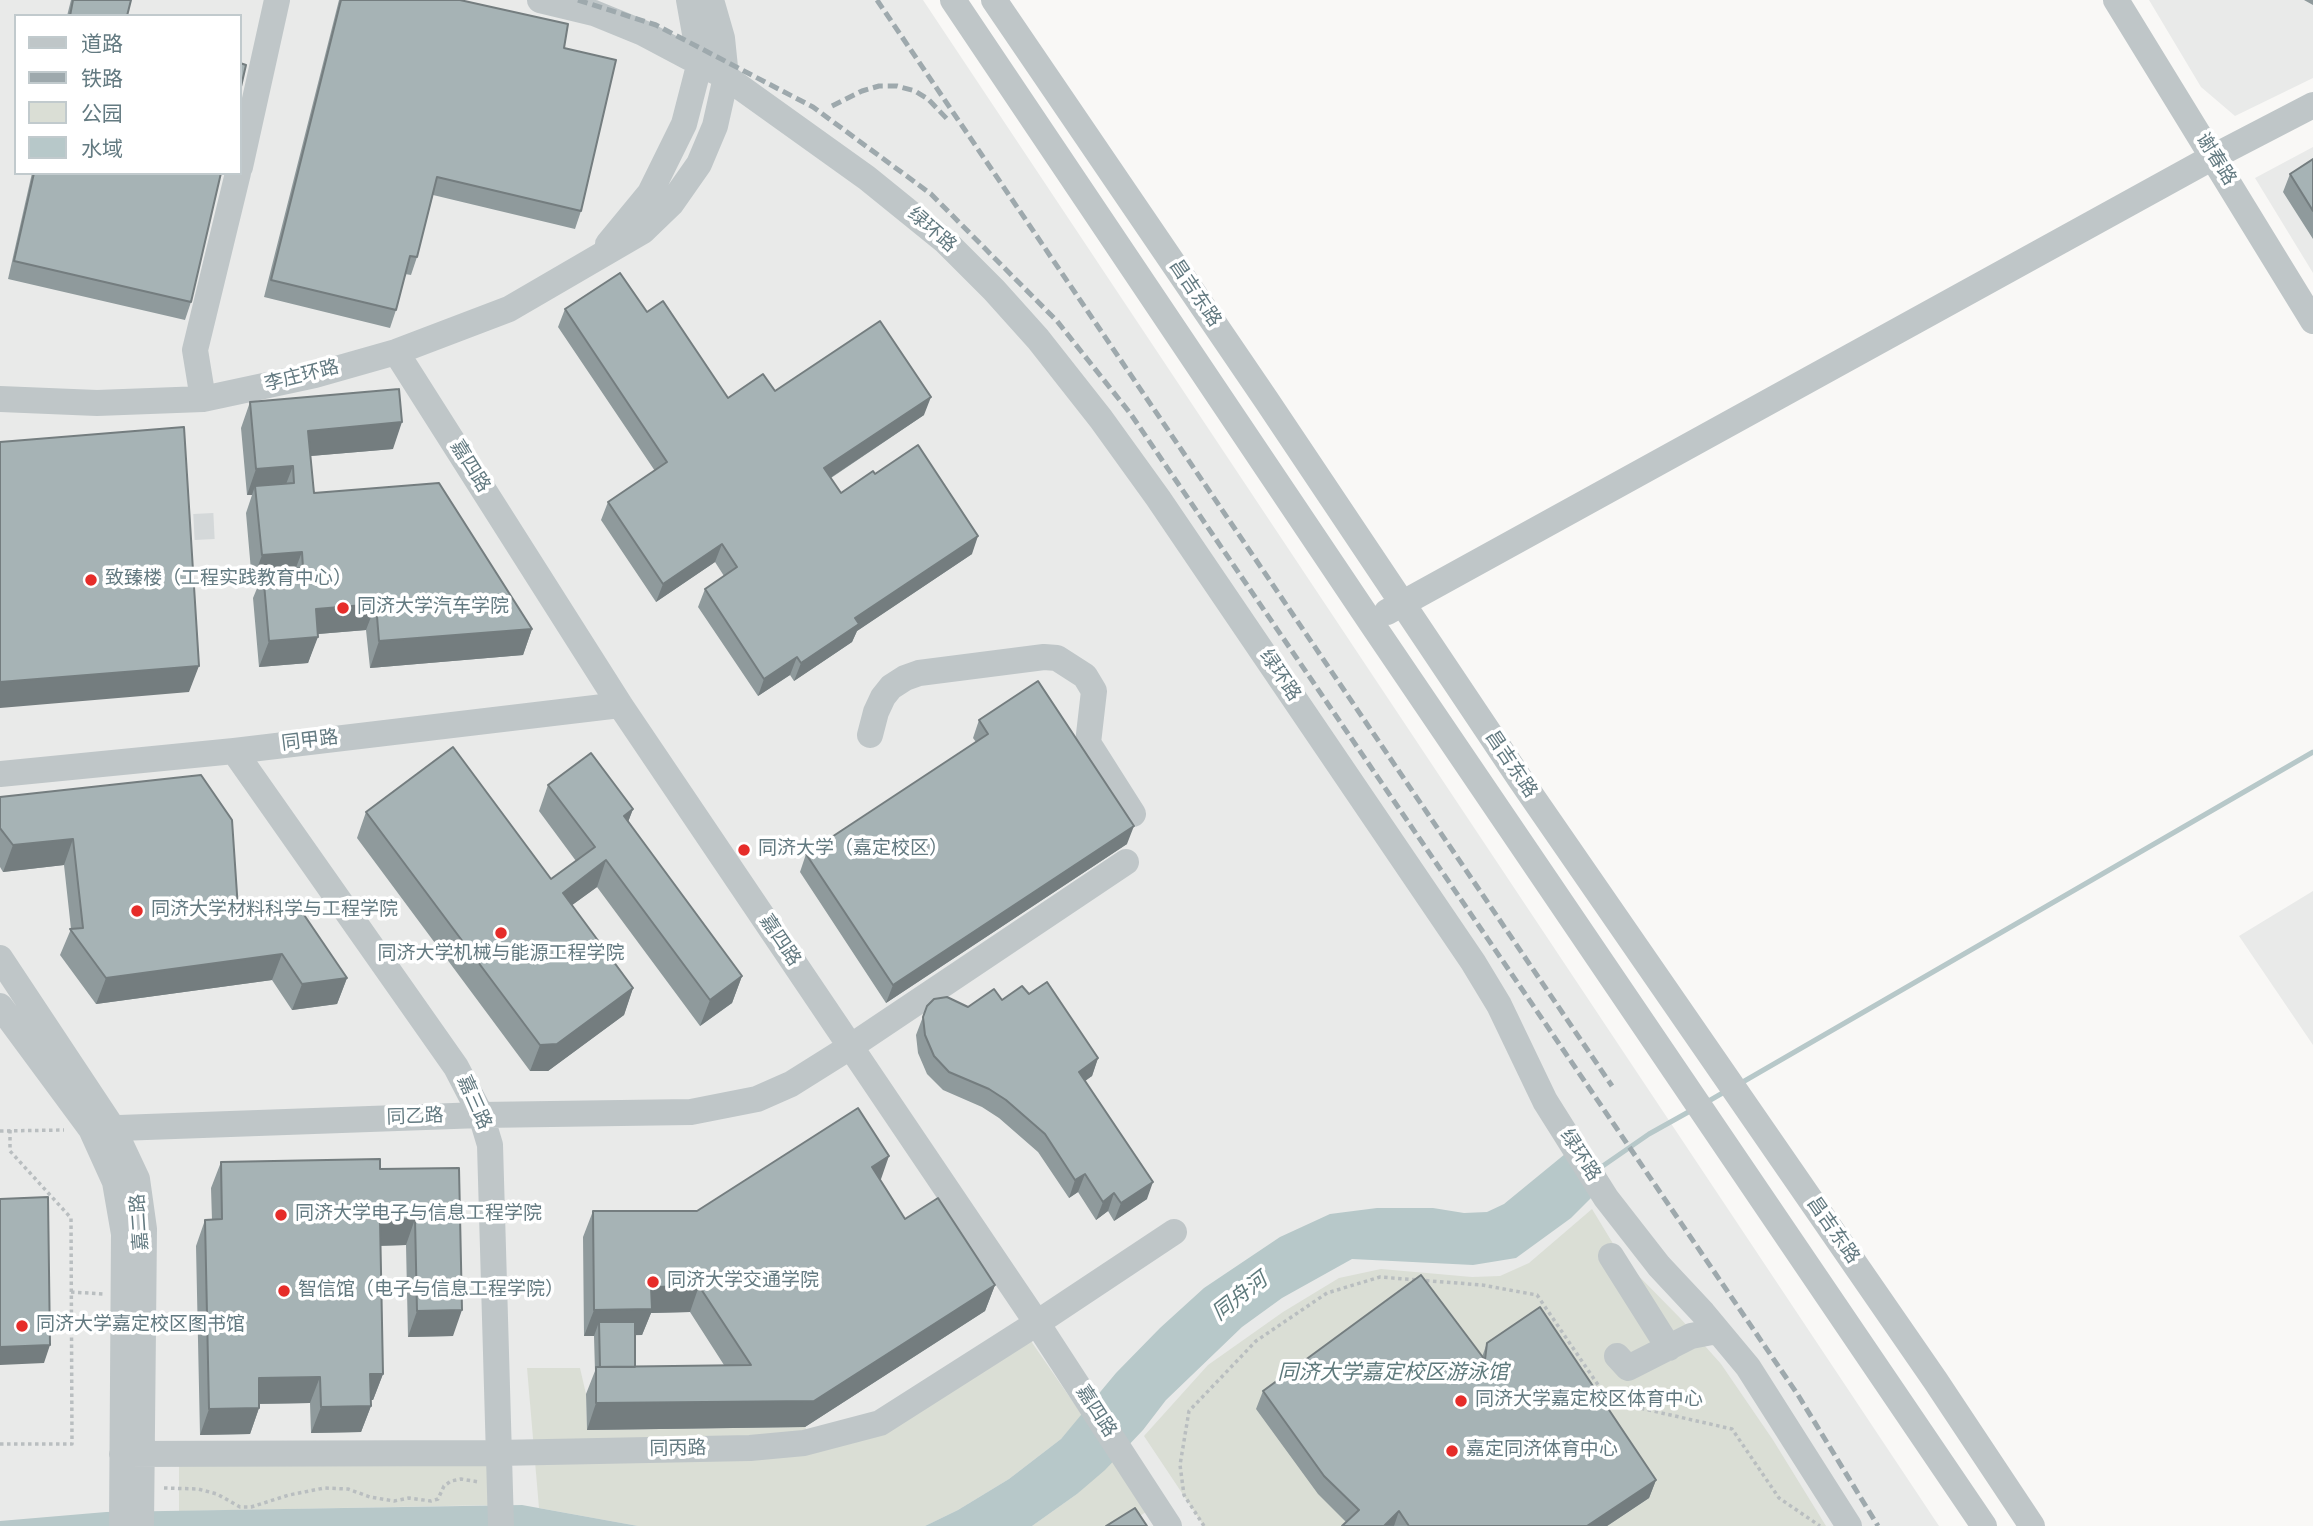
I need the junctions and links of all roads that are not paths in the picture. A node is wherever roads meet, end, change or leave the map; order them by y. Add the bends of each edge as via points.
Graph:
1 (277, 0) edge
2 (540, 0) edge
3 (689, 0) edge
4 (712, 0) edge
5 (953, 0) edge
6 (994, 0) edge
7 (2116, 0) edge
8 (700, 62) junction
9 (726, 77) junction
10 (2313, 106) edge
11 (2213, 157) junction
12 (242, 158) edge
13 (238, 175) edge
14 (583, 266) junction
15 (2313, 321) edge
16 (396, 352) junction
17 (0, 399) edge
18 (203, 399) junction
19 (1402, 603) junction
20 (1370, 621) junction
21 (620, 705) junction
22 (870, 735) dead end
23 (234, 751) junction
24 (0, 774) edge
25 (1133, 814) dead end
26 (1126, 862) dead end
27 (0, 958) edge
28 (0, 1006) edge
29 (850, 1047) junction
30 (481, 1115) junction
31 (102, 1130) junction
32 (1174, 1232) dead end
33 (1611, 1256) dead end
34 (1037, 1323) junction
35 (1717, 1331) junction
36 (1669, 1348) junction
37 (1617, 1356) dead end
38 (497, 1453) junction
39 (131, 1455) junction
40 (131, 1503) edge
41 (141, 1526) edge
42 (500, 1526) edge
43 (1170, 1526) edge
44 (1849, 1526) edge
45 (1984, 1526) edge
46 (2032, 1526) edge

1 - 12 street
2 - 8 street, 绿环路 via 594,13
3 - 8 street, 李庄环路
4 - 9 street, 李庄环路
5 - 20 street, 昌吉东路
6 - 19 street, 昌吉东路
7 - 11 street, 谢春路
8 - 9 street, 绿环路
8 - 14 street, 李庄环路 via 684,124 650,192 614,238
9 - 14 street, 李庄环路 via 715,125 699,164 671,204 643,231
9 - 35 street, 绿环路 via 867,178 946,242 1071,380 1158,498 1474,962 1545,1101 1606,1198
10 - 11 street
11 - 15 street, 谢春路
11 - 19 street
13 - 18 street via 195,350
14 - 16 street, 李庄环路 via 509,309
16 - 18 street, 李庄环路
16 - 21 street, 嘉四路
17 - 18 street, 李庄环路 via 97,403
19 - 20 street
19 - 46 street, 昌吉东路
20 - 45 street, 昌吉东路
21 - 23 street, 同甲路
21 - 29 street, 嘉四路
22 - 25 street via 883,697 905,678 1057,658 1085,676 1094,691 1088,743
23 - 24 street, 同甲路
23 - 30 street, 嘉三路 via 456,1067
26 - 29 street, 同乙路
27 - 31 street, 嘉二路
28 - 31 street, 嘉二路
29 - 30 street, 同乙路 via 791,1084 723,1108
29 - 34 street, 嘉四路
30 - 31 street, 同乙路
30 - 38 street, 嘉三路 via 490,1145
31 - 39 street, 嘉二路 via 124,1234
31 - 39 street, 嘉二路 via 137,1179 144,1230
32 - 34 street, 同丙路
33 - 36 street
34 - 38 street, 同丙路 via 880,1423 850,1432 804,1443 750,1448
34 - 43 street, 嘉四路
35 - 36 street via 1691,1336
35 - 44 street, 绿环路 via 1748,1367
36 - 37 street via 1628,1368
38 - 39 street, 同丙路
38 - 42 street, 嘉三路
39 - 40 street, 嘉二路
40 - 41 street, 嘉二路

